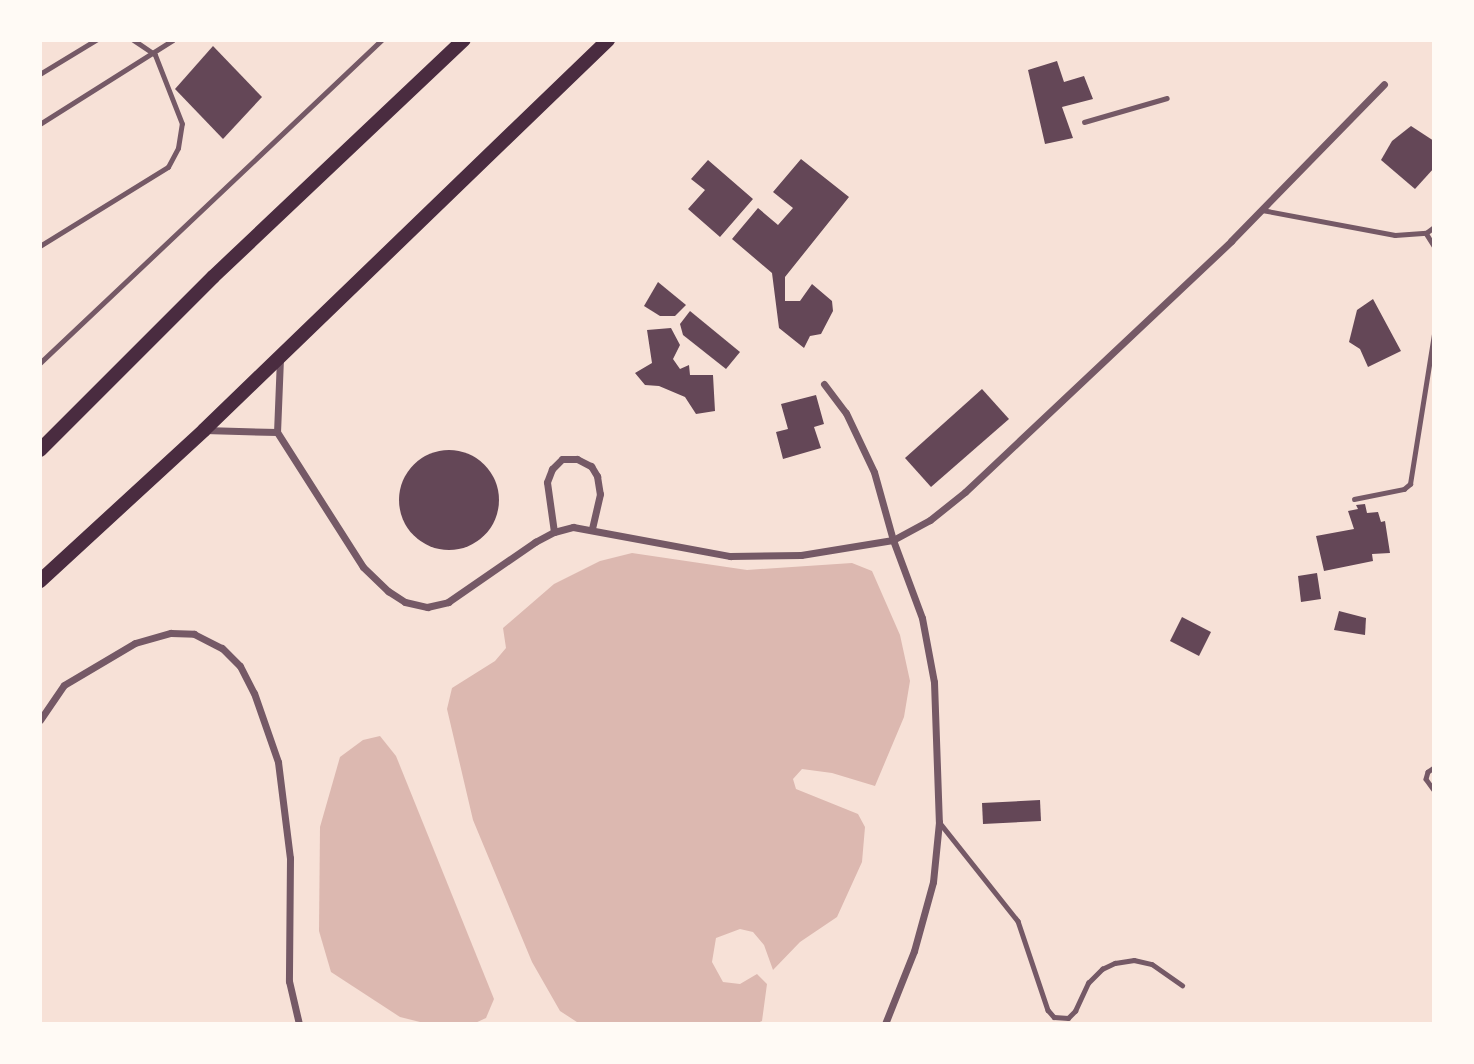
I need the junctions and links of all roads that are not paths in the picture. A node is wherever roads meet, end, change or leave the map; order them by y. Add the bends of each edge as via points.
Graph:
1 (96, 40) edge
2 (133, 40) edge
3 (173, 40) edge
4 (381, 40) edge
5 (464, 40) edge
6 (608, 40) edge
7 (155, 55) junction
8 (40, 74) edge
9 (1384, 84) dead end
10 (1167, 97) dead end
11 (1084, 122) dead end
12 (40, 124) edge
13 (1261, 209) junction
14 (1434, 227) edge
15 (1426, 233) junction
16 (40, 246) edge
17 (1434, 246) edge
18 (1434, 334) edge
19 (280, 355) junction
20 (40, 363) edge
21 (824, 384) dead end
22 (204, 430) junction
23 (277, 432) junction
24 (40, 450) edge
25 (1354, 499) dead end
26 (592, 530) junction
27 (554, 531) junction
28 (892, 540) junction
29 (40, 581) edge
30 (40, 720) edge
31 (1434, 768) edge
32 (1434, 790) edge
33 (939, 822) junction
34 (1181, 985) dead end
35 (299, 1024) edge
36 (886, 1024) edge

1 - 8 lane
2 - 7 lane
3 - 7 lane
4 - 20 lane
5 - 24 highway via 213,277
6 - 19 highway
7 - 12 lane
7 - 16 lane via 183,124 168,167
9 - 13 street
10 - 11 lane
13 - 15 lane via 1395,235
13 - 28 street via 965,492 930,520
14 - 15 lane
15 - 17 lane
18 - 25 lane via 1410,484
19 - 22 highway
19 - 23 street
21 - 28 street via 846,413 874,472
22 - 23 street
22 - 29 highway
23 - 27 street via 363,567 405,602 426,607 448,602
26 - 27 street
26 - 27 street via 600,494 597,476 578,459 562,459 547,482
26 - 28 street via 741,556 801,555
28 - 33 street via 922,618 934,682
30 - 35 street via 64,685 135,643 171,633 194,634 222,648 240,666 254,693 280,772 290,858 289,981
31 - 32 lane via 1426,779
33 - 34 lane via 1018,921 1054,1017 1068,1018 1088,983 1115,963 1134,960 1152,964
33 - 36 street via 933,882 914,951

